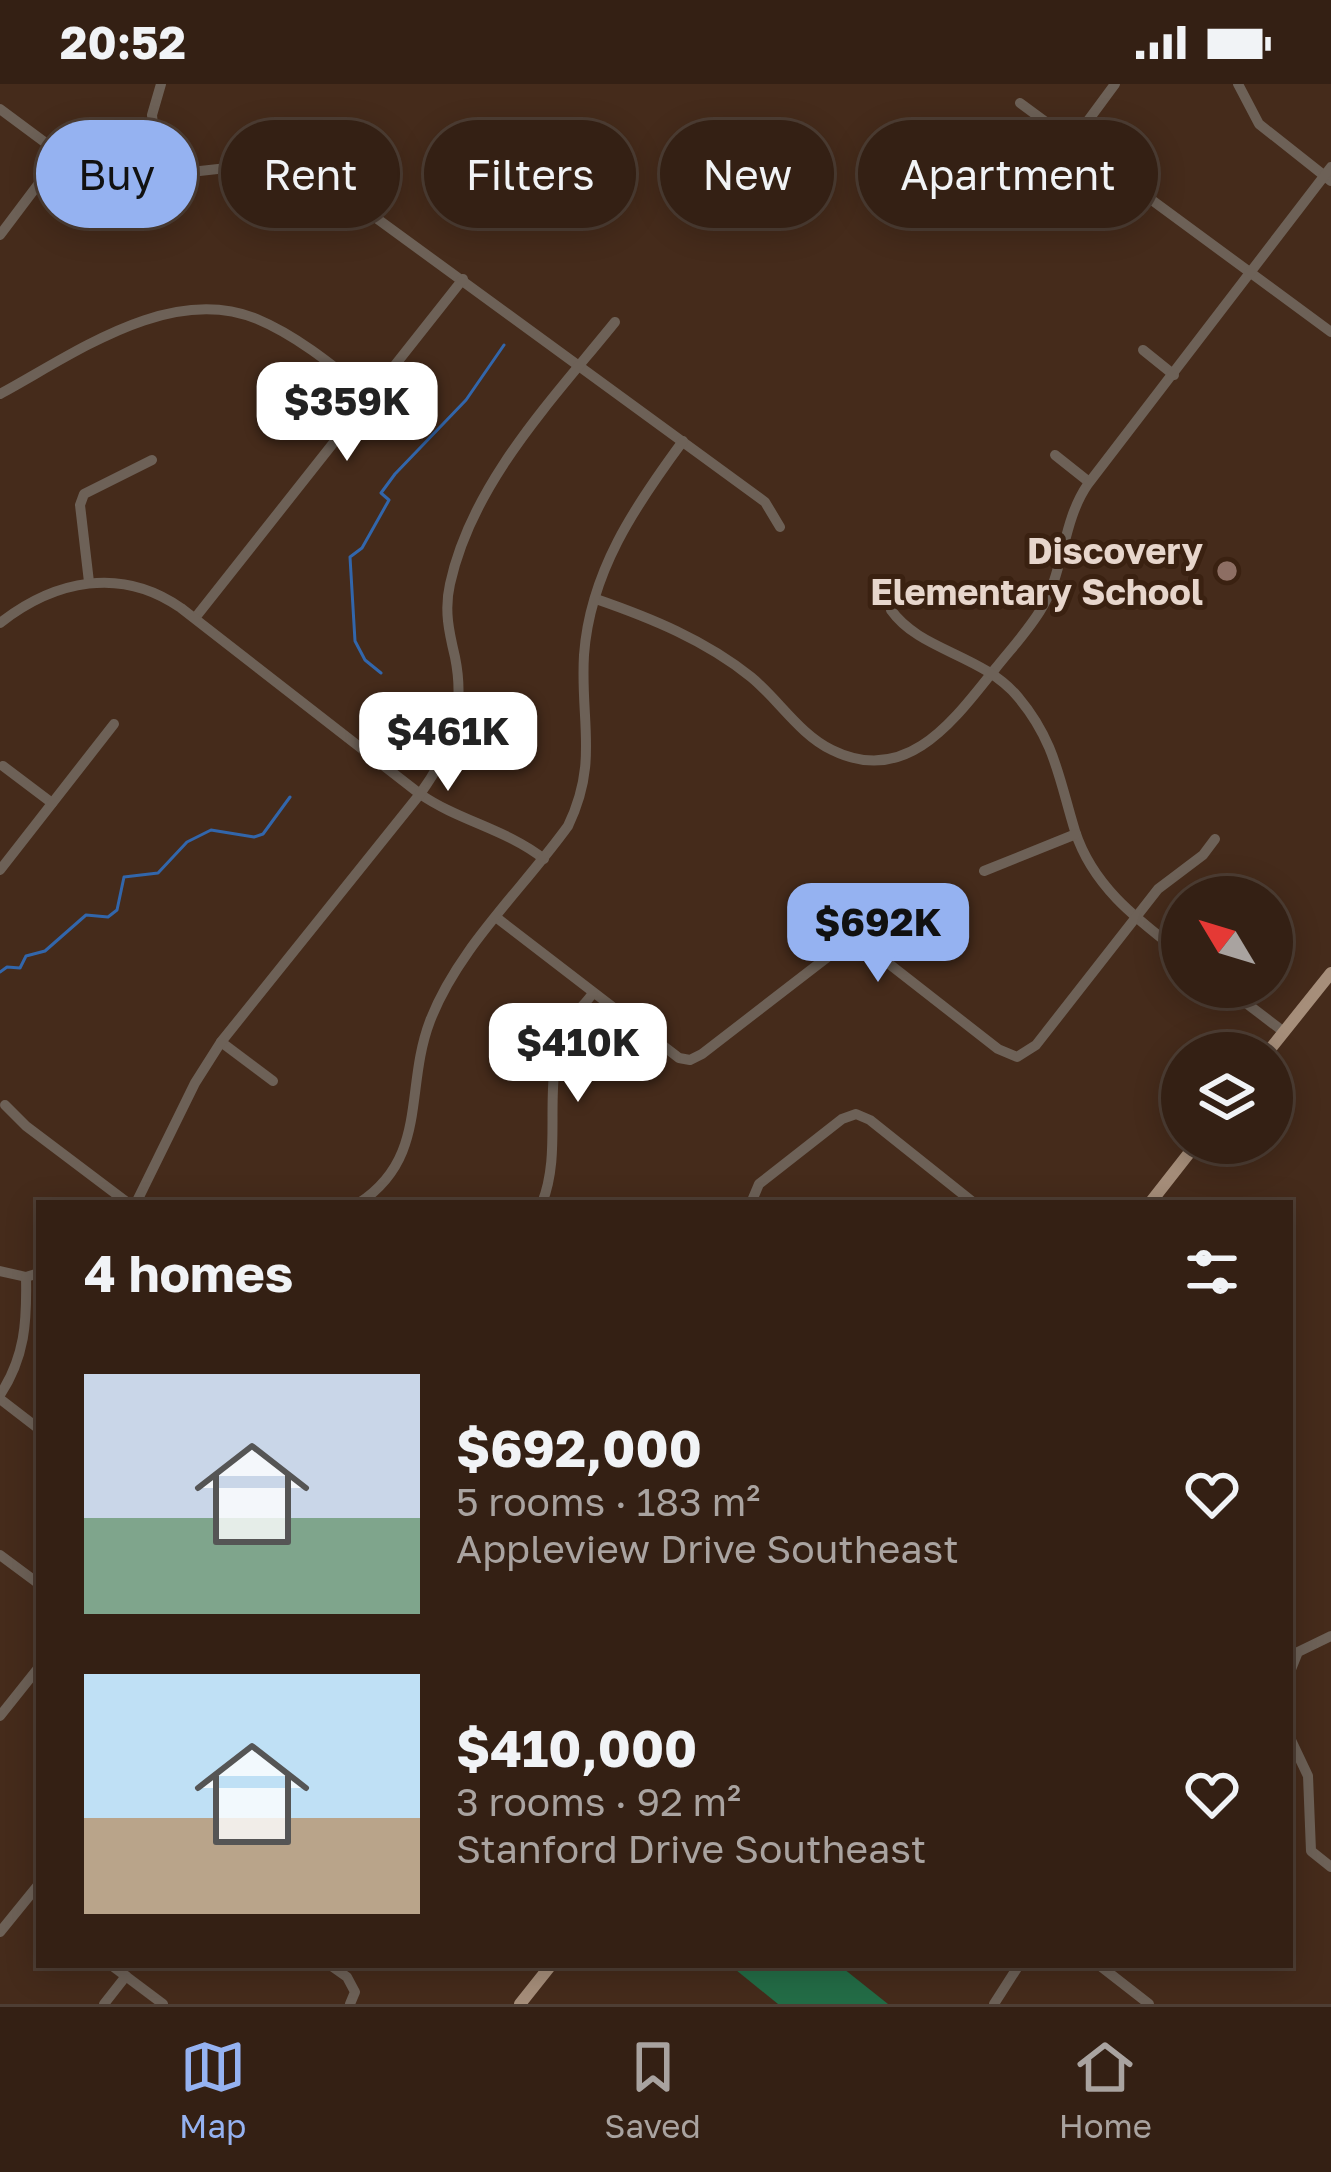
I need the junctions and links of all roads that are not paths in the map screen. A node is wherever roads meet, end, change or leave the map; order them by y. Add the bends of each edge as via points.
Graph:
1 (161, 84) edge
2 (1115, 84) edge
3 (1238, 84) edge
4 (1020, 103) dead end
5 (0, 109) edge
6 (152, 120) edge
7 (1044, 120) edge
8 (1088, 120) edge
9 (36, 136) edge
10 (197, 172) edge
11 (1329, 175) edge
12 (36, 187) edge
13 (1158, 204) edge
14 (0, 235) edge
15 (1252, 274) junction
16 (463, 279) junction
17 (615, 322) dead end
18 (1331, 332) edge
19 (1143, 350) dead end
20 (580, 366) junction
21 (1174, 375) junction
22 (0, 394) edge
23 (371, 396) junction
24 (682, 441) junction
25 (1055, 455) dead end
26 (152, 460) dead end
27 (1089, 482) junction
28 (781, 527) dead end
29 (89, 582) junction
30 (596, 599) junction
31 (891, 610) dead end
32 (195, 618) junction
33 (0, 622) edge
34 (992, 673) junction
35 (114, 724) dead end
36 (3, 766) dead end
37 (419, 794) junction
38 (52, 803) junction
39 (1076, 834) junction
40 (1215, 839) dead end
41 (544, 859) junction
42 (0, 870) edge
43 (984, 871) dead end
44 (497, 918) junction
45 (1136, 919) junction
46 (1161, 938) edge
47 (1331, 974) edge
48 (593, 993) junction
49 (1253, 1008) edge
50 (1284, 1032) joint
51 (221, 1042) junction
52 (273, 1081) dead end
53 (5, 1105) dead end
54 (1181, 1164) edge
55 (128, 1200) edge
56 (134, 1200) edge
57 (363, 1200) edge
58 (543, 1200) edge
59 (751, 1200) edge
60 (970, 1200) edge
61 (1152, 1200) edge
62 (0, 1271) edge
63 (36, 1274) edge
64 (26, 1277) junction
65 (0, 1397) edge
66 (36, 1427) edge
67 (0, 1555) edge
68 (36, 1582) edge
69 (1331, 1636) edge
70 (1293, 1664) edge
71 (36, 1671) edge
72 (0, 1716) edge
73 (1293, 1744) edge
74 (1331, 1867) edge
75 (36, 1888) edge
76 (26, 1901) junction
77 (36, 1909) edge
78 (0, 1932) edge
79 (115, 1968) edge
80 (333, 1968) edge
81 (547, 1968) edge
82 (1017, 1968) edge
83 (1103, 1968) edge
84 (126, 1976) junction
85 (104, 2004) edge
86 (163, 2004) edge
87 (350, 2004) edge
88 (520, 2004) edge
89 (994, 2004) edge
90 (1149, 2004) edge

1 - 6 street
2 - 8 street
3 - 11 street via 1259,124
4 - 7 street
5 - 9 street
10 - 16 street via 262,164 311,173
11 - 15 street
12 - 14 street
13 - 15 street
15 - 18 street
15 - 21 street
16 - 20 street
16 - 23 street
17 - 20 street
19 - 21 street
20 - 24 street
20 - 37 street via 510,455 457,556 446,612 459,711 444,758
21 - 27 street
22 - 23 street via 143,320 199,309 276,328
23 - 32 street
24 - 28 street via 765,502
24 - 30 street via 621,530
25 - 27 street
26 - 29 street via 84,494
27 - 34 street via 1071,512 1043,607
29 - 32 street via 153,591
29 - 33 street via 40,595
30 - 34 street via 709,648 815,740 852,757 904,756 932,741
30 - 41 street via 584,650 587,774 568,826
31 - 34 street via 905,628
32 - 37 street
34 - 39 street via 1045,734
35 - 38 street
36 - 38 street
37 - 41 street via 506,832
37 - 51 street
38 - 42 street
39 - 43 street
39 - 45 street via 1099,878
40 - 45 street via 1166,880
41 - 44 street
44 - 48 street
44 - 57 street via 458,968 427,1028 402,1157
45 - 46 street
45 - 48 street via 1036,1045 1017,1057 856,943 690,1060
47 - 50 main road
48 - 58 street via 560,1045
49 - 50 street
51 - 52 street
51 - 56 street
53 - 55 street
54 - 61 main road
59 - 60 street via 759,1184 856,1114
62 - 64 street
63 - 64 street
64 - 65 street via 21,1358
65 - 66 street
67 - 68 street
69 - 70 street via 1298,1652
71 - 72 street
73 - 74 street via 1308,1776 1311,1851
75 - 76 street
76 - 77 street
76 - 78 street
79 - 84 street
80 - 87 street via 352,1984
81 - 88 main road
82 - 89 street
83 - 90 street
84 - 85 street
84 - 86 street

